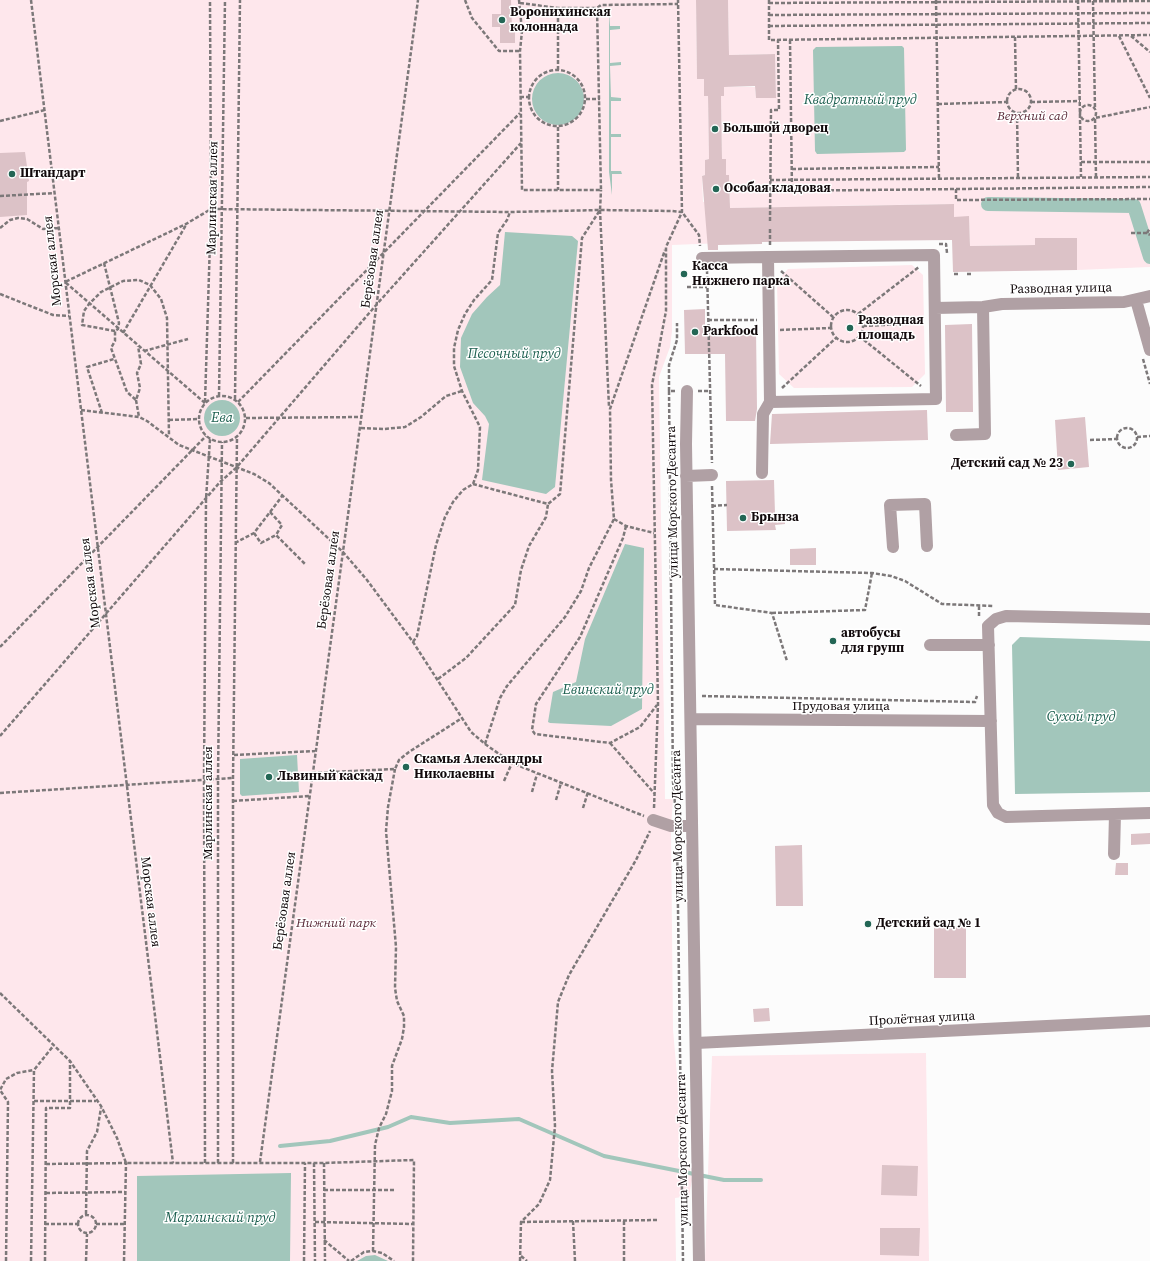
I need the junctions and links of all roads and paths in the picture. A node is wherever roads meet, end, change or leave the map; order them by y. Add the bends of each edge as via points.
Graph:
1 (31, 0) edge
2 (210, 0) edge
3 (225, 0) edge
4 (240, 0) edge
5 (418, 0) edge
6 (465, 0) edge
7 (678, 0) edge
8 (519, 1) edge
9 (936, 1) edge
10 (1078, 1) edge
11 (1093, 1) edge
12 (1150, 1) edge
13 (769, 2) edge
14 (678, 4) junction
15 (558, 8) junction
16 (597, 8) junction
17 (1078, 13) junction
18 (1093, 13) junction
19 (1150, 13) edge
20 (936, 14) junction
21 (769, 15) junction
22 (1150, 23) edge
23 (1078, 24) junction
24 (1094, 24) junction
25 (936, 25) junction
26 (769, 26) junction
27 (1079, 36) junction
28 (1094, 36) junction
29 (1119, 36) junction
30 (1131, 36) junction
31 (1150, 36) edge
32 (1015, 37) junction
33 (937, 38) junction
34 (778, 40) junction
35 (790, 40) junction
36 (520, 51) junction
37 (1150, 52) edge
38 (558, 70) junction
39 (1016, 90) junction
40 (520, 97) junction
41 (529, 97) junction
42 (1150, 98) edge
43 (586, 99) junction
44 (600, 99) junction
45 (1080, 101) junction
46 (1007, 102) junction
47 (1031, 102) junction
48 (938, 104) junction
49 (1150, 107) edge
50 (1095, 109) junction
51 (45, 110) junction
52 (521, 112) junction
53 (1017, 113) junction
54 (1080, 113) junction
55 (1095, 118) junction
56 (0, 121) edge
57 (558, 127) junction
58 (521, 143) junction
59 (1081, 162) junction
60 (1096, 162) junction
61 (1150, 162) edge
62 (939, 167) junction
63 (792, 169) junction
64 (1081, 177) junction
65 (1096, 177) junction
66 (1150, 177) edge
67 (1018, 178) junction
68 (939, 179) junction
69 (770, 180) junction
70 (792, 180) junction
71 (1150, 187) edge
72 (956, 189) junction
73 (558, 190) junction
74 (601, 190) junction
75 (792, 190) junction
76 (770, 191) junction
77 (56, 193) junction
78 (0, 196) edge
79 (1150, 199) edge
80 (223, 208) junction
81 (211, 209) junction
82 (238, 209) junction
83 (390, 209) junction
84 (462, 210) junction
85 (600, 210) junction
86 (426, 211) junction
87 (510, 212) junction
88 (682, 212) junction
89 (770, 221) dead end
90 (186, 224) junction
91 (0, 228) edge
92 (59, 228) junction
93 (1150, 228) edge
94 (1131, 233) dead end
95 (1147, 233) junction
96 (1150, 235) edge
97 (699, 244) dead end
98 (666, 247) junction
99 (383, 254) junction
100 (768, 257) junction
101 (702, 258) dead end
102 (104, 263) junction
103 (916, 269) dead end
104 (783, 274) dead end
105 (954, 274) dead end
106 (959, 274) dead end
107 (967, 274) dead end
108 (971, 274) dead end
109 (65, 282) junction
110 (150, 285) junction
111 (110, 286) junction
112 (687, 287) dead end
113 (707, 287) dead end
114 (0, 294) edge
115 (1150, 296) edge
116 (1136, 300) junction
117 (89, 304) junction
118 (377, 304) junction
119 (978, 307) junction
120 (935, 308) junction
121 (858, 314) junction
122 (69, 316) junction
123 (833, 317) junction
124 (708, 320) dead end
125 (678, 323) dead end
126 (924, 323) dead end
127 (863, 326) junction
128 (831, 328) junction
129 (118, 329) junction
130 (770, 330) junction
131 (115, 331) junction
132 (123, 333) junction
133 (859, 336) junction
134 (836, 338) junction
135 (188, 339) dead end
136 (168, 344) junction
137 (138, 346) junction
138 (1150, 350) edge
139 (143, 351) junction
140 (114, 359) junction
141 (169, 373) junction
142 (787, 382) dead end
143 (917, 384) dead end
144 (462, 391) junction
145 (669, 391) dead end
146 (687, 391) dead end
147 (219, 396) junction
148 (136, 400) junction
149 (237, 401) junction
150 (206, 402) junction
151 (770, 402) junction
152 (610, 409) junction
153 (81, 410) junction
154 (102, 413) junction
155 (138, 417) junction
156 (280, 417) junction
157 (362, 417) junction
158 (246, 418) junction
159 (199, 419) junction
160 (168, 420) junction
161 (362, 428) junction
162 (956, 435) dead end
163 (206, 436) junction
164 (1150, 436) edge
165 (169, 437) junction
166 (238, 437) junction
167 (1138, 437) junction
168 (210, 439) junction
169 (1117, 439) junction
170 (1090, 440) dead end
171 (222, 442) junction
172 (669, 444) dead end
173 (191, 451) junction
174 (209, 458) junction
175 (221, 462) junction
176 (236, 468) junction
177 (762, 473) dead end
178 (712, 475) dead end
179 (686, 476) junction
180 (220, 482) junction
181 (473, 484) junction
182 (283, 495) junction
183 (206, 499) junction
184 (548, 504) junction
185 (712, 506) dead end
186 (727, 506) dead end
187 (270, 512) junction
188 (614, 519) junction
189 (626, 526) junction
190 (254, 533) junction
191 (654, 533) junction
192 (276, 535) junction
193 (235, 543) junction
194 (97, 546) junction
195 (927, 546) dead end
196 (893, 547) dead end
197 (343, 552) junction
198 (305, 564) dead end
199 (714, 569) dead end
200 (872, 573) junction
201 (979, 606) dead end
202 (772, 613) dead end
203 (105, 615) junction
204 (1150, 618) edge
205 (413, 642) junction
206 (930, 645) dead end
207 (988, 645) junction
208 (0, 647) edge
209 (438, 679) junction
210 (690, 696) junction
211 (975, 702) dead end
212 (658, 704) junction
213 (462, 718) junction
214 (691, 720) junction
215 (991, 721) junction
216 (0, 736) edge
217 (610, 743) junction
218 (485, 744) junction
219 (315, 751) junction
220 (234, 754) junction
221 (512, 763) junction
222 (395, 769) junction
223 (312, 773) junction
224 (537, 774) junction
225 (218, 778) junction
226 (233, 778) junction
227 (204, 779) junction
228 (504, 781) dead end
229 (561, 783) junction
230 (126, 786) junction
231 (532, 792) dead end
232 (588, 792) junction
233 (0, 793) edge
234 (655, 794) junction
235 (309, 796) junction
236 (556, 800) dead end
237 (233, 801) junction
238 (583, 808) dead end
239 (1150, 813) edge
240 (1115, 814) junction
241 (653, 820) junction
242 (677, 826) junction
243 (692, 826) junction
244 (1114, 854) dead end
245 (0, 993) edge
246 (1150, 1021) edge
247 (696, 1043) junction
248 (54, 1045) junction
249 (70, 1061) junction
250 (34, 1070) junction
251 (70, 1100) junction
252 (34, 1101) junction
253 (97, 1101) junction
254 (101, 1106) junction
255 (374, 1161) junction
256 (260, 1162) junction
257 (86, 1163) junction
258 (126, 1163) junction
259 (173, 1163) junction
260 (205, 1163) junction
261 (218, 1163) junction
262 (233, 1163) junction
263 (305, 1163) junction
264 (314, 1163) junction
265 (324, 1163) junction
266 (46, 1164) junction
267 (324, 1190) junction
268 (374, 1190) junction
269 (395, 1190) dead end
270 (125, 1192) junction
271 (46, 1193) junction
272 (87, 1193) junction
273 (86, 1214) junction
274 (657, 1220) dead end
275 (573, 1221) junction
276 (624, 1221) junction
277 (315, 1222) junction
278 (325, 1222) junction
279 (521, 1222) junction
280 (373, 1223) junction
281 (45, 1224) junction
282 (77, 1224) junction
283 (96, 1224) junction
284 (125, 1224) junction
285 (413, 1224) junction
286 (87, 1234) junction
287 (324, 1240) junction
288 (373, 1251) junction
289 (520, 1256) junction
290 (6, 1261) edge
291 (31, 1261) edge
292 (45, 1261) edge
293 (86, 1261) edge
294 (124, 1261) edge
295 (304, 1261) edge
296 (315, 1261) edge
297 (325, 1261) edge
298 (350, 1261) edge
299 (394, 1261) edge
300 (413, 1261) edge
301 (520, 1261) edge
302 (527, 1261) edge
303 (575, 1261) edge
304 (624, 1261) edge
305 (683, 1261) edge
306 (699, 1261) edge

1 - 51 path, Морская аллея
2 - 81 path
3 - 80 path, Марлинская аллея
4 - 82 path
5 - 83 path, Берёзовая аллея
6 - 36 path via 472,18 499,51
7 - 14 path
8 - 15 path
8 - 36 path via 522,30
9 - 10 path
9 - 13 path
9 - 20 path
10 - 11 path
10 - 17 path
11 - 12 path
11 - 18 path
13 - 21 path
14 - 16 path via 600,5
14 - 88 path
15 - 16 path
15 - 38 path
16 - 44 path
17 - 18 path
17 - 20 path
17 - 23 path
18 - 19 path
18 - 24 path
20 - 21 path
20 - 25 path
21 - 26 path
22 - 24 path
23 - 24 path
23 - 25 path
23 - 27 path
24 - 28 path
25 - 26 path
25 - 33 path
26 - 34 path via 769,40
27 - 28 path
27 - 32 path
27 - 45 path
28 - 29 path
28 - 50 path
29 - 30 path
29 - 42 path
30 - 31 path
30 - 37 path
32 - 33 path
32 - 39 path
33 - 35 path
33 - 48 path
34 - 35 path
34 - 69 path via 779,110 771,110
35 - 63 path
36 - 40 path
38 - 41 path via 545,72 535,80
38 - 43 path via 576,76 584,87
39 - 46 path via 1010,93
39 - 47 path via 1026,92
40 - 41 path
40 - 52 path
41 - 57 path via 535,116 545,124
43 - 44 path
43 - 57 path via 583,111 575,121
44 - 74 path
45 - 47 path
45 - 54 path
46 - 48 path
46 - 53 path
47 - 53 path via 1027,109
48 - 62 path
49 - 55 path
50 - 54 path via 1085,105
50 - 55 path
51 - 56 path
51 - 77 path, Морская аллея
52 - 58 path
52 - 86 path
53 - 67 path
54 - 55 path via 1085,120
54 - 59 path
55 - 60 path
57 - 73 path
58 - 73 path via 522,190
58 - 84 path
59 - 60 path
59 - 64 path
60 - 61 path
60 - 65 path
62 - 63 path
62 - 68 path
63 - 70 path
64 - 65 path
64 - 67 path
65 - 66 path
67 - 68 path
68 - 70 path
69 - 70 path
69 - 76 path
70 - 75 path
71 - 72 path
72 - 75 path
72 - 79 path via 956,200
73 - 74 path
74 - 85 path
75 - 76 path
76 - 89 path
77 - 78 path
77 - 92 path, Морская аллея
80 - 81 path
80 - 82 path
80 - 147 path, Марлинская аллея
81 - 90 path
81 - 150 path
82 - 83 path
82 - 149 path
83 - 86 path
83 - 99 path, Берёзовая аллея
84 - 86 path
84 - 87 path
84 - 118 path
85 - 87 path
85 - 88 path
85 - 152 path
85 - 184 path via 582,238 560,494
86 - 99 path
87 - 144 path via 498,233 492,280 474,300 458,330 454,366
88 - 97 path via 699,235
88 - 98 path
90 - 102 path
90 - 110 path
91 - 92 path via 10,220 18,218 27,219 43,229
92 - 109 path, Морская аллея
93 - 95 path
94 - 95 path
95 - 96 path
98 - 152 path
98 - 191 path via 666,311 652,385
99 - 118 path, Берёзовая аллея
99 - 149 path
100 - 101 street
100 - 120 street via 934,255
100 - 130 street
102 - 109 path
102 - 111 path
103 - 121 path
104 - 123 path
105 - 106 path
107 - 108 path
109 - 117 path
109 - 122 path, Морская аллея
110 - 111 path via 132,280
110 - 132 path
110 - 136 path via 158,293 165,307
111 - 117 path
111 - 129 path via 119,323
112 - 113 path
114 - 122 path via 53,314
115 - 116 street, Разводная улица
116 - 119 street, Разводная улица
116 - 138 street
117 - 129 path
117 - 131 path via 84,311 82,325
118 - 156 path
118 - 157 path, Берёзовая аллея
119 - 120 street, Разводная улица
119 - 162 street via 985,434
120 - 151 street via 936,399
121 - 123 path via 842,310
121 - 127 path
122 - 153 path, Морская аллея
123 - 128 path
124 - 130 path via 760,320 761,331
125 - 145 path via 677,340 669,366
126 - 127 path
127 - 133 path
128 - 130 path
128 - 134 path
129 - 131 path
129 - 132 path
130 - 151 street
131 - 140 path via 115,341 111,348
132 - 137 path
133 - 134 path via 846,342
133 - 143 path
134 - 142 path
135 - 136 path
136 - 139 path
136 - 141 path
137 - 139 path
137 - 148 path via 141,364 137,373 140,388
139 - 141 path
140 - 148 path via 127,392
140 - 154 path via 87,367
141 - 150 path
141 - 160 path
144 - 161 path via 446,396 405,427
144 - 181 path via 481,433 478,470
146 - 179 street, улица Морского Десанта
147 - 149 path via 228,396
147 - 150 path
148 - 155 path
149 - 158 path via 244,409
150 - 159 path
151 - 177 street via 763,414
152 - 188 path via 610,480
153 - 154 path
153 - 194 path, Морская аллея
154 - 155 path
155 - 165 path
156 - 157 path
156 - 158 path
156 - 176 path
157 - 161 path, Берёзовая аллея
158 - 166 path via 244,429
159 - 160 path
159 - 163 path
160 - 165 path
161 - 197 path, Берёзовая аллея
163 - 168 path
163 - 173 path
164 - 167 path
165 - 173 path
166 - 171 path
166 - 176 path
167 - 169 path via 1134,430 1126,428 1119,432
167 - 169 path via 1135,445 1128,449 1120,446
168 - 171 path
168 - 174 path
169 - 170 path
171 - 175 path, Марлинская аллея
172 - 242 path via 673,782
173 - 174 path
173 - 194 path
174 - 175 path
174 - 183 path
175 - 176 path
175 - 180 path, Марлинская аллея
176 - 180 path
176 - 182 path via 259,477
176 - 193 path
178 - 179 street
179 - 210 street, улица Морского Десанта
180 - 183 path
180 - 225 path, Марлинская аллея
181 - 184 path
181 - 205 path via 463,490 445,517 436,545 417,636
182 - 187 path
182 - 197 path
183 - 203 path
183 - 227 path
184 - 209 path via 546,517 529,546 514,605 466,658
185 - 186 path
187 - 190 path
187 - 192 path via 282,525
188 - 189 path
188 - 218 path via 569,611 500,698
189 - 191 path
189 - 217 path via 580,637 536,704 532,722 535,734
190 - 192 path via 261,543
190 - 193 path
191 - 212 path
192 - 198 path
193 - 220 path
194 - 203 path, Морская аллея
194 - 208 path
195 - 196 street via 925,504 890,504
197 - 205 path
197 - 219 path, Берёзовая аллея
199 - 200 path
200 - 201 path via 905,581 942,604
200 - 202 path via 865,610
203 - 216 path
203 - 230 path, Морская аллея
204 - 207 street via 1006,616 996,619 988,626
205 - 209 path
206 - 207 street
207 - 215 street
209 - 213 path
210 - 211 path
210 - 214 street, улица Морского Десанта
212 - 217 path via 640,727
212 - 234 path
213 - 218 path via 471,732
213 - 222 path via 409,752 399,760
214 - 215 street, Прудовая улица
214 - 243 street, улица Морского Десанта
215 - 240 street via 993,805 998,813 1006,817
217 - 234 path
218 - 221 path
219 - 220 path
219 - 223 path, Берёзовая аллея
220 - 226 path
221 - 224 path
221 - 228 path
222 - 223 path
222 - 255 path via 386,831 396,947 394,988 404,1016 404,1027 392,1066 392,1091 379,1128
223 - 235 path, Берёзовая аллея
224 - 229 path
224 - 231 path
225 - 226 path
225 - 227 path
225 - 261 path, Марлинская аллея
226 - 237 path
227 - 230 path
227 - 260 path
229 - 232 path
229 - 236 path
230 - 233 path
230 - 259 path, Морская аллея
232 - 238 path
232 - 241 path
234 - 241 path
235 - 237 path
235 - 256 path, Берёзовая аллея
237 - 262 path
239 - 240 street
240 - 244 street
241 - 242 street
241 - 279 path via 653,827 636,860 562,988 558,1002 552,1071 555,1126 550,1180 539,1204
242 - 243 street
242 - 305 path
243 - 247 street, улица Морского Десанта
245 - 248 path
246 - 247 street, Пролётная улица
247 - 306 street, улица Морского Десанта
248 - 249 path
248 - 250 path
249 - 251 path
249 - 253 path
250 - 252 path
250 - 290 path via 17,1073 6,1079 0,1090 8,1102
251 - 252 path
251 - 253 path
251 - 266 path via 70,1108 46,1108
252 - 291 path
253 - 254 path
254 - 257 path via 97,1132 87,1151
254 - 258 path
255 - 265 path
255 - 268 path
255 - 285 path via 414,1160
256 - 262 path
256 - 263 path
257 - 258 path
257 - 266 path
257 - 272 path
258 - 259 path
258 - 270 path
259 - 260 path
260 - 261 path
261 - 262 path
263 - 264 path
263 - 295 path
264 - 265 path
264 - 277 path
265 - 267 path
266 - 271 path
267 - 268 path
267 - 278 path
268 - 269 path
268 - 280 path
270 - 272 path
270 - 284 path
271 - 272 path
271 - 281 path
272 - 273 path
273 - 282 path via 80,1217
273 - 283 path via 93,1217
274 - 276 path
275 - 276 path
275 - 279 path
275 - 303 path
276 - 304 path
277 - 278 path
277 - 296 path
278 - 280 path
278 - 287 path
279 - 289 path
280 - 285 path
280 - 288 path
281 - 282 path
281 - 292 path
282 - 286 path via 80,1231
283 - 284 path
283 - 286 path via 94,1231
284 - 294 path
285 - 300 path
286 - 293 path
287 - 297 path
287 - 298 path
288 - 298 path via 364,1252
288 - 299 path via 382,1253
289 - 301 path
289 - 302 path

